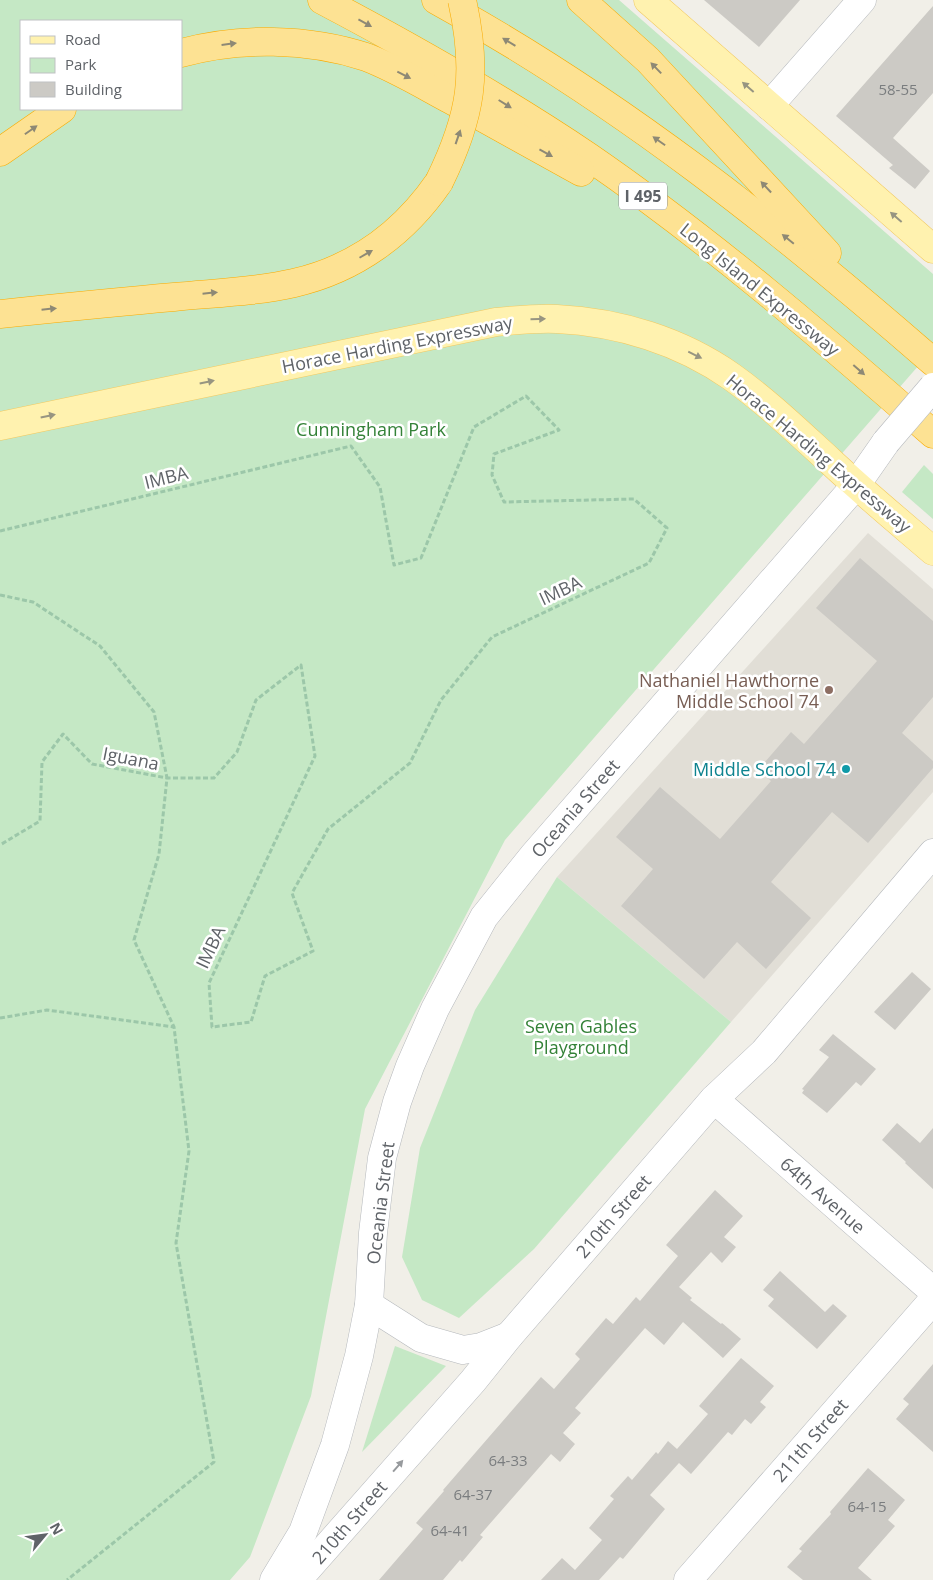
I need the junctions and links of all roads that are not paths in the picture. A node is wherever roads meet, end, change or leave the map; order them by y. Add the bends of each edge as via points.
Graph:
1 (322, 0) edge
2 (436, 0) edge
3 (462, 0) edge
4 (581, 0) edge
5 (648, 0) edge
6 (862, 0) edge
7 (182, 53) edge
8 (769, 106) junction
9 (61, 110) edge
10 (0, 152) edge
11 (695, 235) junction
12 (933, 249) edge
13 (0, 314) edge
14 (906, 338) junction
15 (933, 362) edge
16 (933, 387) edge
17 (0, 426) edge
18 (933, 434) edge
19 (856, 485) junction
20 (933, 551) edge
21 (933, 853) edge
22 (714, 1099) junction
23 (933, 1291) edge
24 (933, 1300) edge
25 (369, 1304) junction
26 (509, 1336) junction
27 (274, 1580) edge
28 (296, 1580) edge
29 (688, 1580) edge

1 -> 11 highway, Long Island Expressway / I 495 via 532,120
14 -> 2 highway via 783,235 673,151 561,74
13 -> 3 highway, bridge via 267,288 312,279 378,247 426,201 439,182 459,138 470,86 471,58
14 -> 4 highway via 648,60
8 -> 5 main road
6 - 8 street
7 -> 11 highway via 234,43 280,42 365,57 413,79
12 -> 8 main road
10 -> 9 highway
11 -> 18 highway, Long Island Expressway / I 495 via 793,313
14 - 15 highway
16 - 19 street, Oceania Street, bridge via 886,442
17 -> 19 main road, Horace Harding Expressway via 464,328 496,322 556,319 620,328 677,346 704,359 758,396
19 - 20 main road, Horace Harding Expressway
19 - 25 street, Oceania Street via 539,849 484,917 435,1009 397,1102 382,1158
21 - 22 street, 210th Street via 764,1052
22 - 23 street, 64th Avenue
22 - 26 street, 210th Street
24 - 29 street, 211th Street
25 - 26 street via 421,1338 463,1350 482,1347
25 - 27 street, Oceania Street via 335,1445 303,1532
28 -> 26 street, 210th Street

